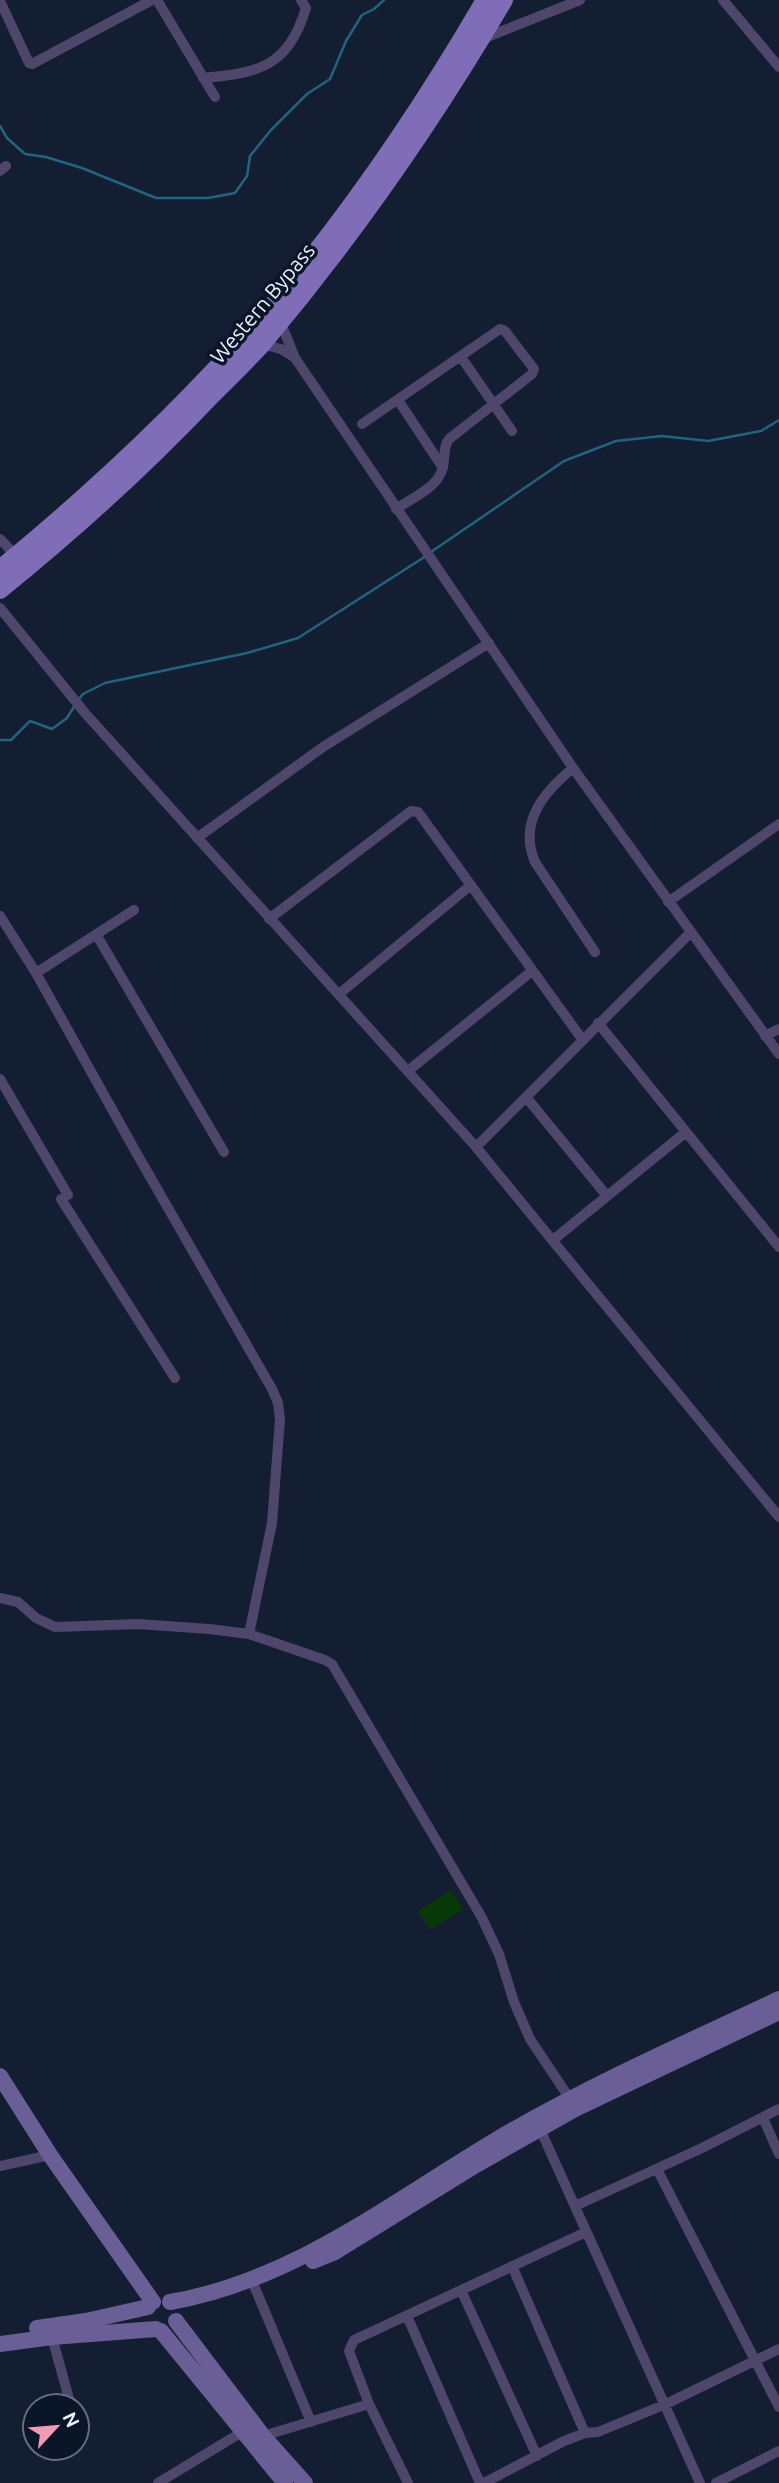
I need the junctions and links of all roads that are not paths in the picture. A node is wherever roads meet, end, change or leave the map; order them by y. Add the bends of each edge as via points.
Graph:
1 (154, 0) edge
2 (301, 0) edge
3 (485, 0) edge
4 (504, 0) edge
5 (580, 0) edge
6 (723, 0) edge
7 (0, 1) edge
8 (481, 39) junction
9 (779, 66) edge
10 (203, 78) junction
11 (215, 97) dead end
12 (280, 321) junction
13 (261, 344) junction
14 (461, 356) junction
15 (295, 358) junction
16 (398, 400) junction
17 (492, 404) junction
18 (362, 424) dead end
19 (512, 432) dead end
20 (443, 468) junction
21 (396, 509) junction
22 (0, 539) edge
23 (16, 556) junction
24 (0, 569) edge
25 (0, 590) edge
26 (0, 608) edge
27 (489, 643) junction
28 (573, 768) junction
29 (779, 824) edge
30 (197, 838) junction
31 (471, 885) junction
32 (668, 902) junction
33 (134, 910) dead end
34 (0, 916) edge
35 (269, 919) junction
36 (690, 933) junction
37 (96, 934) junction
38 (595, 952) dead end
39 (532, 971) junction
40 (36, 972) junction
41 (339, 994) junction
42 (598, 1024) junction
43 (779, 1029) edge
44 (765, 1036) junction
45 (582, 1039) junction
46 (779, 1054) edge
47 (409, 1070) junction
48 (0, 1079) edge
49 (526, 1097) junction
50 (686, 1132) junction
51 (476, 1147) junction
52 (224, 1152) dead end
53 (607, 1196) junction
54 (553, 1240) junction
55 (779, 1247) edge
56 (175, 1378) dead end
57 (779, 1517) edge
58 (0, 1598) edge
59 (248, 1634) junction
60 (779, 1999) edge
61 (779, 2012) edge
62 (0, 2076) edge
63 (570, 2099) junction
64 (779, 2109) edge
65 (763, 2118) junction
66 (540, 2129) junction
67 (779, 2154) edge
68 (50, 2155) junction
69 (0, 2166) edge
70 (657, 2168) junction
71 (575, 2206) junction
72 (586, 2232) junction
73 (512, 2266) junction
74 (255, 2288) junction
75 (461, 2290) junction
76 (150, 2305) junction
77 (174, 2312) junction
78 (407, 2316) junction
79 (159, 2330) junction
80 (0, 2333) edge
81 (52, 2337) junction
82 (0, 2344) edge
83 (779, 2349) edge
84 (756, 2360) junction
85 (67, 2392) edge
86 (369, 2404) junction
87 (666, 2404) junction
88 (779, 2407) edge
89 (312, 2421) junction
90 (242, 2432) junction
91 (585, 2433) junction
92 (262, 2436) junction
93 (779, 2451) edge
94 (537, 2456) junction
95 (158, 2483) edge
96 (285, 2483) edge
97 (305, 2483) edge
98 (408, 2483) edge
99 (482, 2483) edge
100 (700, 2483) edge
101 (716, 2483) edge

1 - 7 street via 32,64
1 - 10 street
2 - 10 street via 306,8 299,32 274,62 243,74
3 - 23 main road, Western Bypass via 430,92 356,198 256,324 120,464
4 - 8 main road, Western Bypass
5 - 8 street
6 - 9 street
8 - 12 main road, Western Bypass via 369,208
10 - 11 street
12 - 13 main road, Western Bypass
12 - 15 street
13 - 15 street
13 - 25 main road, Western Bypass via 124,483
14 - 16 street
14 - 17 street
14 - 17 street via 500,329 532,367 532,374
15 - 21 street
16 - 18 street
16 - 20 street
17 - 19 street
17 - 20 street via 446,443
20 - 21 street via 437,481
21 - 27 street
22 - 23 street
23 - 24 main road, Western Bypass
26 - 30 street via 83,711
27 - 28 street
27 - 30 street via 323,747
28 - 32 street
28 - 38 street via 544,795 530,826 529,850
29 - 32 street
30 - 35 street
31 - 35 street via 421,814 411,811
31 - 39 street
31 - 41 street
32 - 36 street
33 - 37 street
34 - 40 street
35 - 41 street
36 - 42 street
36 - 44 street
37 - 40 street
37 - 52 street
39 - 45 street
39 - 47 street
40 - 59 street via 278,1403 272,1523
41 - 47 street
42 - 45 street
42 - 50 street
43 - 44 street
44 - 46 street
45 - 49 street
47 - 51 street
48 - 56 street via 65,1197
49 - 51 street
49 - 53 street
50 - 53 street
50 - 55 street
51 - 54 street
53 - 54 street
54 - 57 street
58 - 59 street via 18,1602 55,1627 138,1624
59 - 63 street via 332,1664 481,1916 530,2039
60 - 63 main road
61 - 66 main road
62 - 68 main road
63 - 77 main road via 296,2261
64 - 65 street
65 - 67 street
65 - 70 street
66 - 71 street
66 - 74 main road via 335,2252
68 - 69 street
68 - 76 main road
70 - 71 street
70 - 84 street
71 - 72 street
72 - 73 street
72 - 87 street
73 - 75 street
73 - 91 street
74 - 77 main road
74 - 89 street
75 - 78 street
75 - 94 street
76 - 77 main road via 165,2300
76 - 79 main road via 146,2318
76 - 80 main road via 86,2321
77 - 79 main road via 172,2326
77 - 92 main road
78 - 86 street via 351,2344 349,2351
78 - 99 street
79 - 81 main road
79 - 90 main road
81 - 82 main road
81 - 85 street
83 - 84 street
84 - 87 street
84 - 88 street
86 - 89 street
86 - 98 street
87 - 91 street
87 - 100 street
89 - 92 street
90 - 95 street
90 - 96 main road
91 - 94 street
92 - 97 main road
93 - 101 street
94 - 99 street

